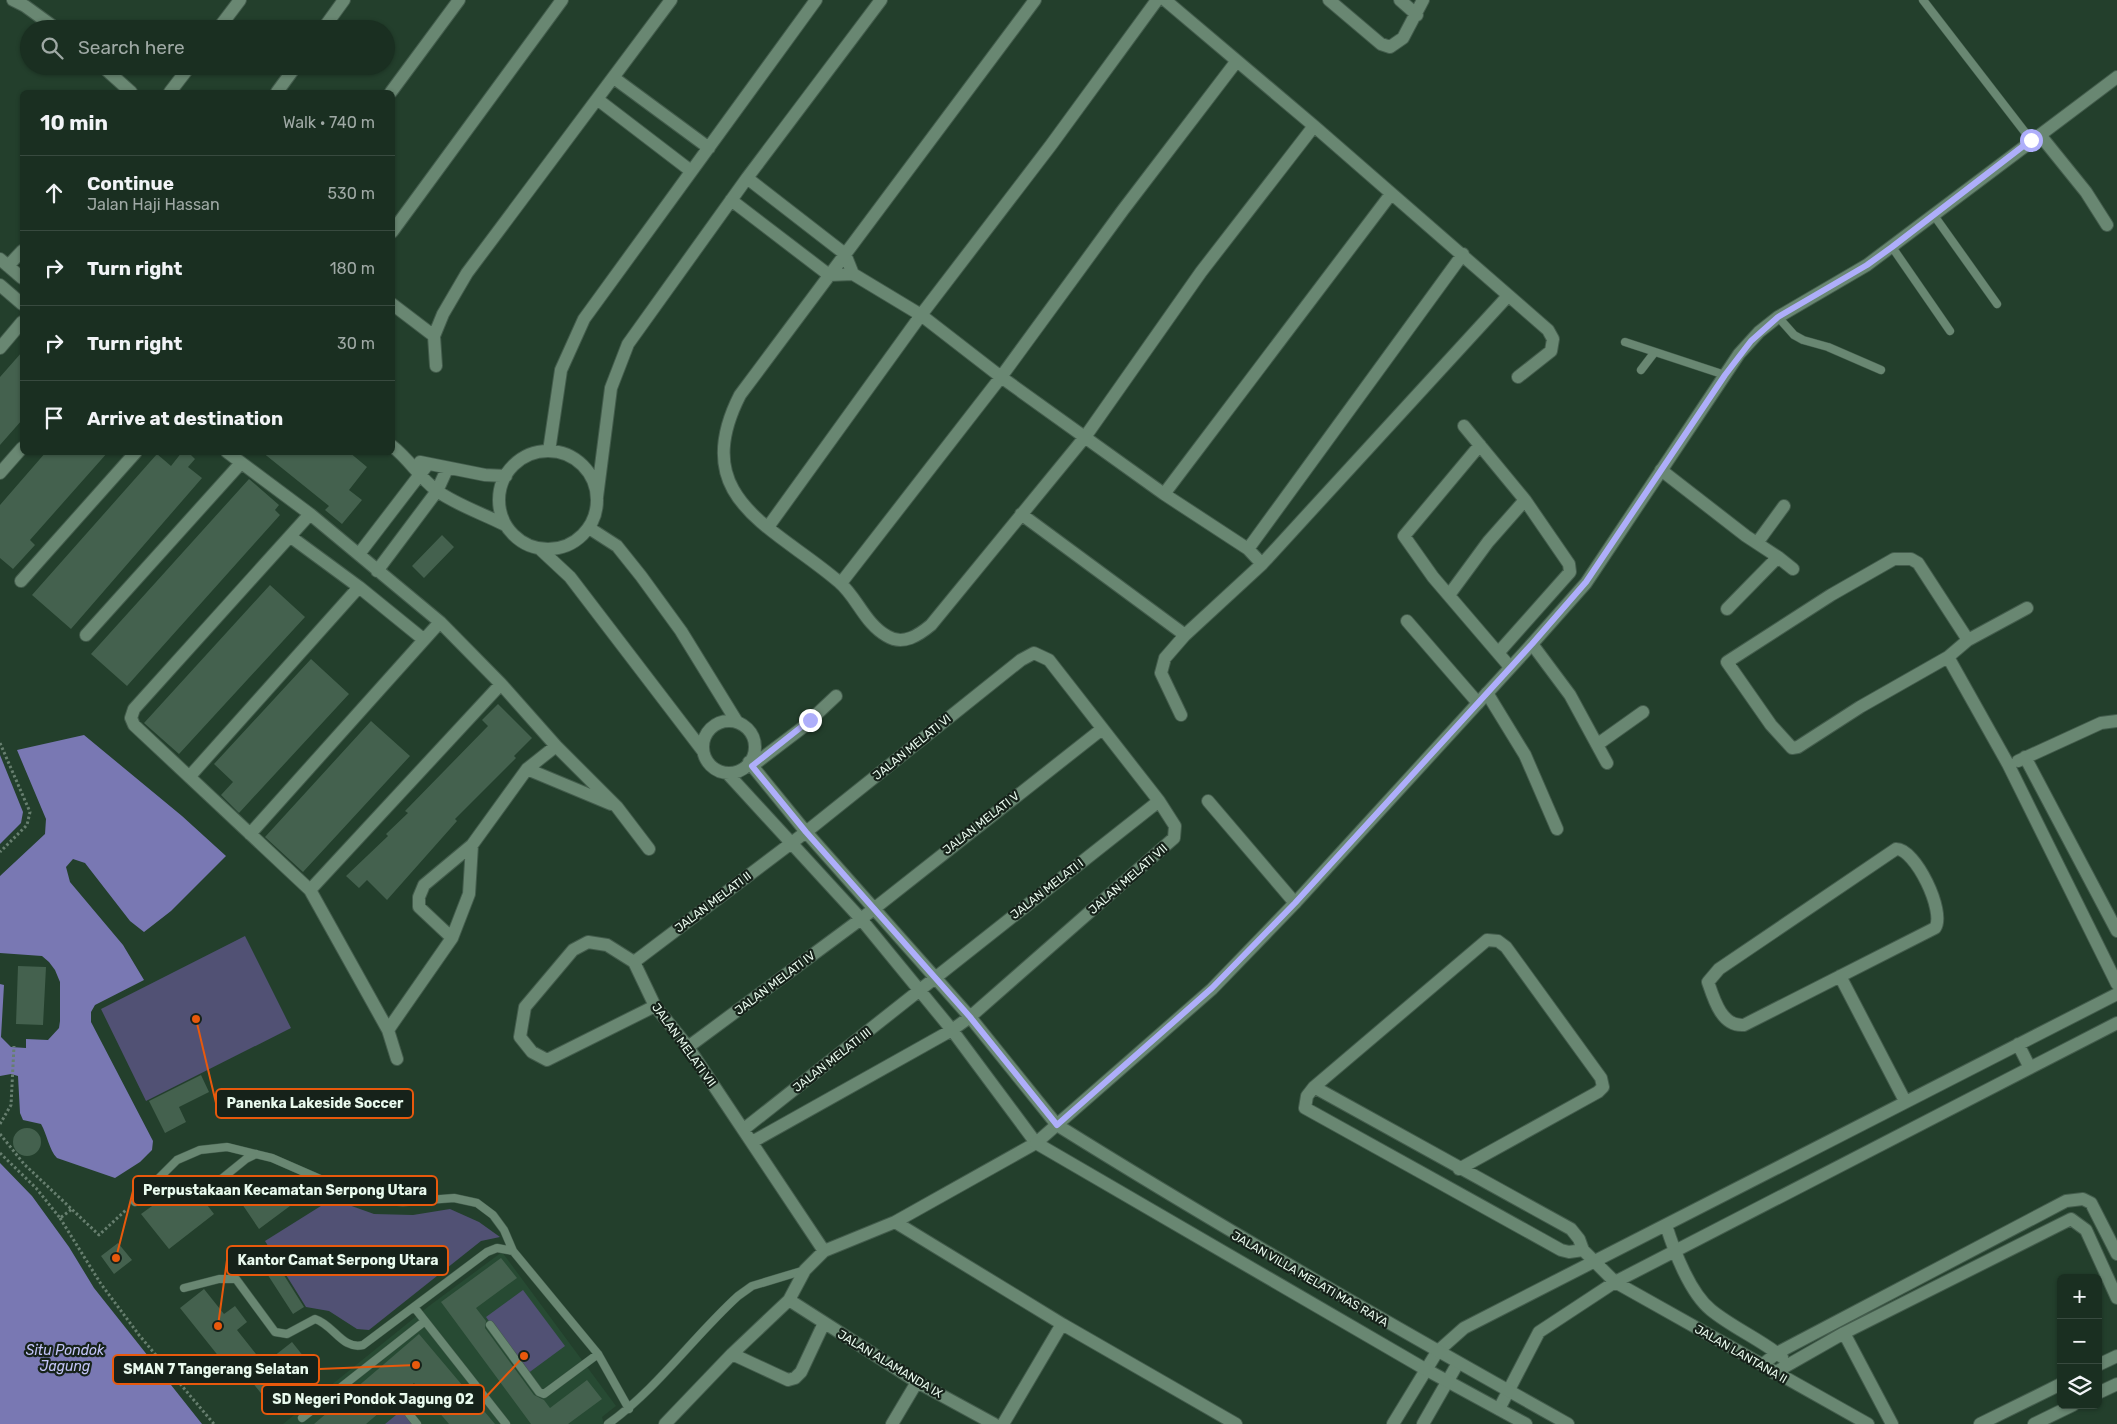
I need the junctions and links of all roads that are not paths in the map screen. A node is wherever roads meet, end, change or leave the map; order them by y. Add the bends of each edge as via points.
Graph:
1 (13, 0) edge
2 (240, 0) edge
3 (344, 0) edge
4 (459, 0) edge
5 (562, 0) edge
6 (671, 0) edge
7 (816, 0) edge
8 (881, 0) edge
9 (1035, 0) edge
10 (1157, 0) edge
11 (1164, 0) edge
12 (1329, 0) edge
13 (1400, 0) edge
14 (1423, 0) edge
15 (1923, 0) edge
16 (1417, 15) junction
17 (45, 20) edge
18 (225, 20) edge
19 (330, 20) edge
20 (1236, 62) junction
21 (112, 75) edge
22 (183, 75) edge
23 (289, 75) edge
24 (2117, 77) edge
25 (614, 78) junction
26 (129, 90) edge
27 (172, 90) edge
28 (278, 90) edge
29 (392, 90) edge
30 (597, 99) junction
31 (1314, 126) junction
32 (2035, 137) junction
33 (709, 148) junction
34 (691, 171) junction
35 (747, 178) junction
36 (1391, 194) junction
37 (731, 200) junction
38 (1933, 214) junction
39 (2107, 225) dead end
40 (395, 228) edge
41 (1892, 247) junction
42 (20, 252) edge
43 (844, 254) junction
44 (1463, 254) junction
45 (4, 263) edge
46 (853, 274) junction
47 (829, 275) junction
48 (20, 276) edge
49 (0, 285) edge
50 (1507, 296) junction
51 (20, 302) edge
52 (1997, 304) dead end
53 (395, 306) edge
54 (921, 315) junction
55 (1778, 317) junction
56 (20, 324) edge
57 (1950, 331) dead end
58 (434, 336) junction
59 (1625, 342) dead end
60 (0, 348) edge
61 (1654, 353) junction
62 (436, 366) dead end
63 (1641, 370) dead end
64 (1881, 370) dead end
65 (1725, 375) junction
66 (1518, 377) dead end
67 (1001, 378) junction
68 (1464, 426) dead end
69 (1085, 437) junction
70 (1480, 445) junction
71 (395, 448) edge
72 (20, 450) edge
73 (549, 451) junction
74 (133, 455) edge
75 (231, 455) edge
76 (408, 459) junction
77 (241, 463) junction
78 (428, 464) junction
79 (447, 469) junction
80 (1661, 470) junction
81 (0, 473) edge
82 (420, 475) junction
83 (506, 476) junction
84 (437, 491) junction
85 (1164, 494) junction
86 (597, 497) junction
87 (1524, 500) junction
88 (1784, 506) dead end
89 (310, 514) junction
90 (1021, 514) junction
91 (505, 524) junction
92 (768, 527) junction
93 (589, 528) junction
94 (291, 537) junction
95 (1757, 543) junction
96 (540, 549) junction
97 (1248, 549) junction
98 (359, 554) junction
99 (1778, 556) junction
100 (1262, 564) junction
101 (1793, 569) dead end
102 (377, 571) junction
103 (22, 580) dead end
104 (841, 583) junction
105 (360, 587) junction
106 (1448, 595) junction
107 (2027, 608) dead end
108 (1727, 609) dead end
109 (1407, 621) dead end
110 (440, 622) junction
111 (86, 635) dead end
112 (1185, 635) junction
113 (423, 639) junction
114 (1968, 640) junction
115 (1532, 644) junction
116 (1034, 653) joint
117 (1498, 653) junction
118 (1948, 657) junction
119 (1510, 667) junction
120 (501, 684) junction
121 (1487, 693) junction
122 (836, 696) dead end
123 (1478, 703) junction
124 (1643, 712) dead end
125 (1181, 715) dead end
126 (2117, 721) edge
127 (737, 722) junction
128 (1102, 730) junction
129 (1598, 744) junction
130 (556, 746) junction
131 (704, 751) junction
132 (2026, 757) junction
133 (1607, 763) dead end
134 (750, 764) junction
135 (2008, 764) junction
136 (527, 769) junction
137 (727, 773) junction
138 (190, 776) junction
139 (1208, 801) dead end
140 (1159, 802) junction
141 (617, 806) junction
142 (1557, 829) dead end
143 (806, 832) junction
144 (250, 834) junction
145 (792, 842) junction
146 (472, 845) junction
147 (649, 849) dead end
148 (310, 890) junction
149 (1295, 903) junction
150 (874, 907) junction
151 (862, 919) junction
152 (2117, 931) edge
153 (452, 938) junction
154 (634, 962) junction
155 (1840, 976) junction
156 (935, 978) junction
157 (2117, 984) edge
158 (920, 990) junction
159 (2117, 994) edge
160 (654, 1006) junction
161 (970, 1017) junction
162 (2117, 1023) edge
163 (388, 1030) junction
164 (952, 1030) junction
165 (2018, 1044) junction
166 (688, 1047) junction
167 (397, 1059) dead end
168 (2030, 1068) junction
169 (1314, 1087) junction
170 (1906, 1101) junction
171 (1057, 1125) junction
172 (744, 1129) junction
173 (752, 1142) junction
174 (1036, 1143) junction
175 (256, 1154) junction
176 (1459, 1169) junction
177 (209, 1189) dead end
178 (2083, 1199) junction
179 (135, 1202) road end
180 (1209, 1219) junction
181 (2072, 1220) junction
182 (895, 1222) junction
183 (1666, 1226) junction
184 (1198, 1239) junction
185 (1582, 1250) junction
186 (513, 1251) junction
187 (824, 1251) junction
188 (1674, 1251) junction
189 (2117, 1254) edge
190 (1595, 1263) junction
191 (805, 1270) junction
192 (1614, 1282) junction
193 (184, 1288) dead end
194 (2117, 1298) edge
195 (789, 1300) junction
196 (414, 1308) junction
197 (425, 1321) junction
198 (824, 1324) junction
199 (1062, 1324) junction
200 (490, 1325) dead end
201 (1844, 1332) junction
202 (1437, 1352) junction
203 (1777, 1353) junction
204 (598, 1354) junction
205 (732, 1354) junction
206 (2117, 1356) edge
207 (1458, 1363) junction
208 (1790, 1363) junction
209 (2100, 1364) edge
210 (1762, 1365) junction
211 (1425, 1369) junction
212 (1774, 1373) junction
213 (1448, 1380) junction
214 (917, 1382) junction
215 (2117, 1384) edge
216 (2057, 1386) edge
217 (1509, 1391) junction
218 (2102, 1391) edge
219 (629, 1409) junction
220 (1499, 1409) junction
221 (2065, 1409) edge
222 (409, 1414) dead end
223 (302, 1418) dead end
224 (417, 1424) edge
225 (506, 1424) edge
226 (608, 1424) edge
227 (666, 1424) edge
228 (892, 1424) edge
229 (994, 1424) edge
230 (1003, 1424) edge
231 (1236, 1424) edge
232 (1393, 1424) edge
233 (1423, 1424) edge
234 (1526, 1424) edge
235 (1568, 1424) edge
236 (1868, 1424) edge
237 (1892, 1424) edge
238 (1980, 1424) edge
239 (2034, 1424) edge

1 - 17 street
2 - 18 street
3 - 19 street
4 - 29 street
5 - 40 street
6 - 25 street
7 - 33 street
8 - 35 street
9 - 43 street
10 - 54 street
11 - 20 street
12 - 16 street via 1390,48 1403,38
13 - 16 street
14 - 16 street
15 - 32 lane
20 - 31 street
20 - 67 street
21 - 26 street
22 - 27 street
23 - 28 street
24 - 32 street
25 - 30 street
25 - 33 street
30 - 34 street
30 - 58 street via 467,273 442,314
31 - 36 street
31 - 69 street via 1201,272
32 - 38 street
32 - 39 street via 2086,192
33 - 34 street
34 - 73 street via 576,333 561,370
35 - 37 street
35 - 43 street
36 - 44 street
36 - 85 street
37 - 47 street
37 - 86 street via 633,338 618,367 611,388
38 - 41 street
38 - 52 lane
41 - 55 street
41 - 57 lane
42 - 45 street
43 - 46 street
43 - 47 street
44 - 50 street
44 - 97 street
45 - 48 street
46 - 47 street
46 - 54 street
47 - 92 street via 740,396 729,417 723,455 730,488 744,507
49 - 51 street
50 - 66 street via 1548,330 1553,339 1551,351
50 - 100 street
53 - 58 street
54 - 67 street
54 - 92 street
55 - 64 lane via 1803,340
55 - 65 street via 1751,341
56 - 60 street
58 - 62 street
59 - 61 lane
61 - 63 lane
61 - 65 lane
65 - 80 street
67 - 69 street
67 - 104 street
68 - 70 street
69 - 85 street
69 - 90 street
70 - 87 street
70 - 106 street via 1404,536
71 - 76 street
72 - 81 street
73 - 83 street via 529,455 513,466
73 - 86 street via 577,460 587,470
74 - 103 street
75 - 77 street
76 - 78 street
76 - 82 street
77 - 89 street
77 - 111 street
78 - 79 street
78 - 82 street
79 - 83 street
79 - 84 street
80 - 95 street
80 - 115 street via 1586,582
82 - 84 street
82 - 98 street
83 - 91 street via 499,498
84 - 91 street
84 - 102 street
85 - 97 street
86 - 93 street
87 - 106 street
87 - 117 street via 1565,556 1570,572
88 - 95 street
89 - 94 street
89 - 98 street
90 - 104 street via 932,625 917,636 901,640 887,636 861,611
90 - 112 street
91 - 96 street via 515,537
92 - 104 street
93 - 96 street via 567,545
93 - 127 street via 617,546 641,576 681,631
94 - 105 street
94 - 138 street via 134,709 131,718 134,725
95 - 99 street
96 - 131 street via 570,577
97 - 100 street
98 - 102 street
99 - 101 street
99 - 108 street
100 - 112 street
102 - 110 street
105 - 113 street
105 - 138 street
106 - 117 street
107 - 114 street
109 - 123 street
110 - 113 street
110 - 120 street
112 - 125 street via 1161,666 1161,673
113 - 144 street
114 - 118 street
114 - 118 street via 1918,563 1903,557 1831,595 1727,662 1771,725 1792,748 1798,748 1860,707
115 - 119 street
115 - 129 street via 1570,695
116 - 128 street, JALAN MELATI VII via 1048,660
116 - 143 street, JALAN MELATI VI via 1021,660
117 - 119 street
118 - 135 street
119 - 121 street
120 - 130 street
120 - 148 street
121 - 123 street
121 - 142 street via 1525,755
122 - 134 street via 802,728
123 - 149 street
124 - 129 street
126 - 132 street via 2102,723
127 - 131 street via 712,727 706,734
127 - 134 street via 754,739
128 - 140 street, JALAN MELATI VII
128 - 150 street, JALAN MELATI V
129 - 133 street
130 - 136 street
130 - 141 street
131 - 137 street via 711,766
132 - 135 street
132 - 152 street
134 - 137 street
134 - 143 street, JALAN VILLA MELATI MAS RAYA
135 - 157 street
136 - 141 street
136 - 146 street
137 - 145 street
138 - 144 street
139 - 149 street
140 - 156 street, JALAN MELATI I
140 - 161 street, JALAN MELATI VII via 1175,826 1174,838
141 - 147 street
143 - 145 street, JALAN MELATI VI
143 - 150 street, JALAN VILLA MELATI MAS RAYA
144 - 148 street
145 - 151 street
145 - 154 street, JALAN MELATI II
146 - 153 street via 469,894
146 - 153 street via 424,885 419,897 419,907
148 - 163 street
149 - 171 street via 1212,988
150 - 151 street, JALAN MELATI V
150 - 156 street, JALAN VILLA MELATI MAS RAYA
151 - 158 street
151 - 166 street, JALAN MELATI IV
153 - 163 street
154 - 160 street, JALAN MELATI VII
154 - 160 street via 607,945 588,942 573,950 525,1007 520,1037 532,1052 547,1060
155 - 155 street via 1938,924 1928,884 1903,849 1896,849 1719,969 1708,982 1722,1014 1734,1026 1744,1025
155 - 170 street
156 - 158 street, JALAN MELATI I
156 - 161 street, JALAN VILLA MELATI MAS RAYA
158 - 164 street
158 - 172 street, JALAN MELATI III
159 - 165 street
160 - 166 street, JALAN MELATI VII
161 - 164 street, JALAN MELATI VII
161 - 171 street, JALAN VILLA MELATI MAS RAYA
162 - 168 street
163 - 167 street
164 - 173 street
164 - 174 street
165 - 168 street
165 - 170 street
166 - 172 street, JALAN MELATI VII
168 - 188 street
169 - 176 street, JALAN LANTANA II
169 - 176 street via 1487,940 1498,941 1512,954 1601,1078 1603,1087
169 - 185 street via 1307,1096 1305,1108 1561,1250
170 - 183 street
171 - 174 street
171 - 180 street, JALAN VILLA MELATI MAS RAYA
172 - 173 street, JALAN MELATI VII
173 - 187 street, JALAN MELATI VII
174 - 182 street
174 - 184 street, JALAN VILLA MELATI MAS RAYA
175 - 177 lane
175 - 179 lane via 227,1147 200,1150 177,1160
175 - 186 lane via 366,1199 403,1202 454,1198 476,1203 493,1215
176 - 185 street, JALAN LANTANA II via 1571,1230 1579,1239
178 - 181 street
178 - 189 street via 2091,1203
178 - 203 street via 2066,1201
180 - 184 street
180 - 202 street, JALAN VILLA MELATI MAS RAYA
181 - 194 street via 2086,1230
181 - 201 street
182 - 187 street
182 - 199 street
183 - 188 street, JALAN LANTANA II
183 - 190 street
184 - 211 street, JALAN VILLA MELATI MAS RAYA
185 - 190 street, JALAN LANTANA II
186 - 196 lane via 497,1248 487,1252
186 - 204 lane
187 - 191 street
188 - 192 street
188 - 203 street, JALAN LANTANA II via 1700,1299 1710,1309
190 - 192 street, JALAN LANTANA II
190 - 202 street via 1464,1328
191 - 195 street
191 - 219 lane via 752,1286 738,1296
192 - 210 street, JALAN LANTANA II
192 - 217 street via 1539,1332
193 - 196 lane via 219,1279 236,1279 275,1332 287,1334 315,1319 326,1322 344,1342 354,1347 363,1345
195 - 198 street, JALAN ALAMANDA IX
195 - 205 street
196 - 197 lane
197 - 223 lane
197 - 225 lane
198 - 205 street via 795,1378 788,1380
198 - 214 street, JALAN ALAMANDA IX
199 - 230 street
199 - 231 street
200 - 204 lane via 539,1392 544,1394
201 - 208 street
201 - 237 street
202 - 207 street, JALAN VILLA MELATI MAS RAYA
202 - 211 street
203 - 208 street, JALAN LANTANA II
203 - 210 street
204 - 219 lane
205 - 227 street
206 - 209 street
207 - 213 street
207 - 217 street, JALAN VILLA MELATI MAS RAYA
208 - 212 street
210 - 212 street, JALAN LANTANA II
211 - 213 street, JALAN VILLA MELATI MAS RAYA
211 - 232 street
212 - 236 street, JALAN LANTANA II
213 - 220 street, JALAN VILLA MELATI MAS RAYA
213 - 233 street
214 - 228 street
214 - 229 street, JALAN ALAMANDA IX
215 - 218 street
216 - 238 street
217 - 220 street
217 - 235 street, JALAN VILLA MELATI MAS RAYA
219 - 226 lane
220 - 234 street, JALAN VILLA MELATI MAS RAYA
221 - 239 street
222 - 224 lane

